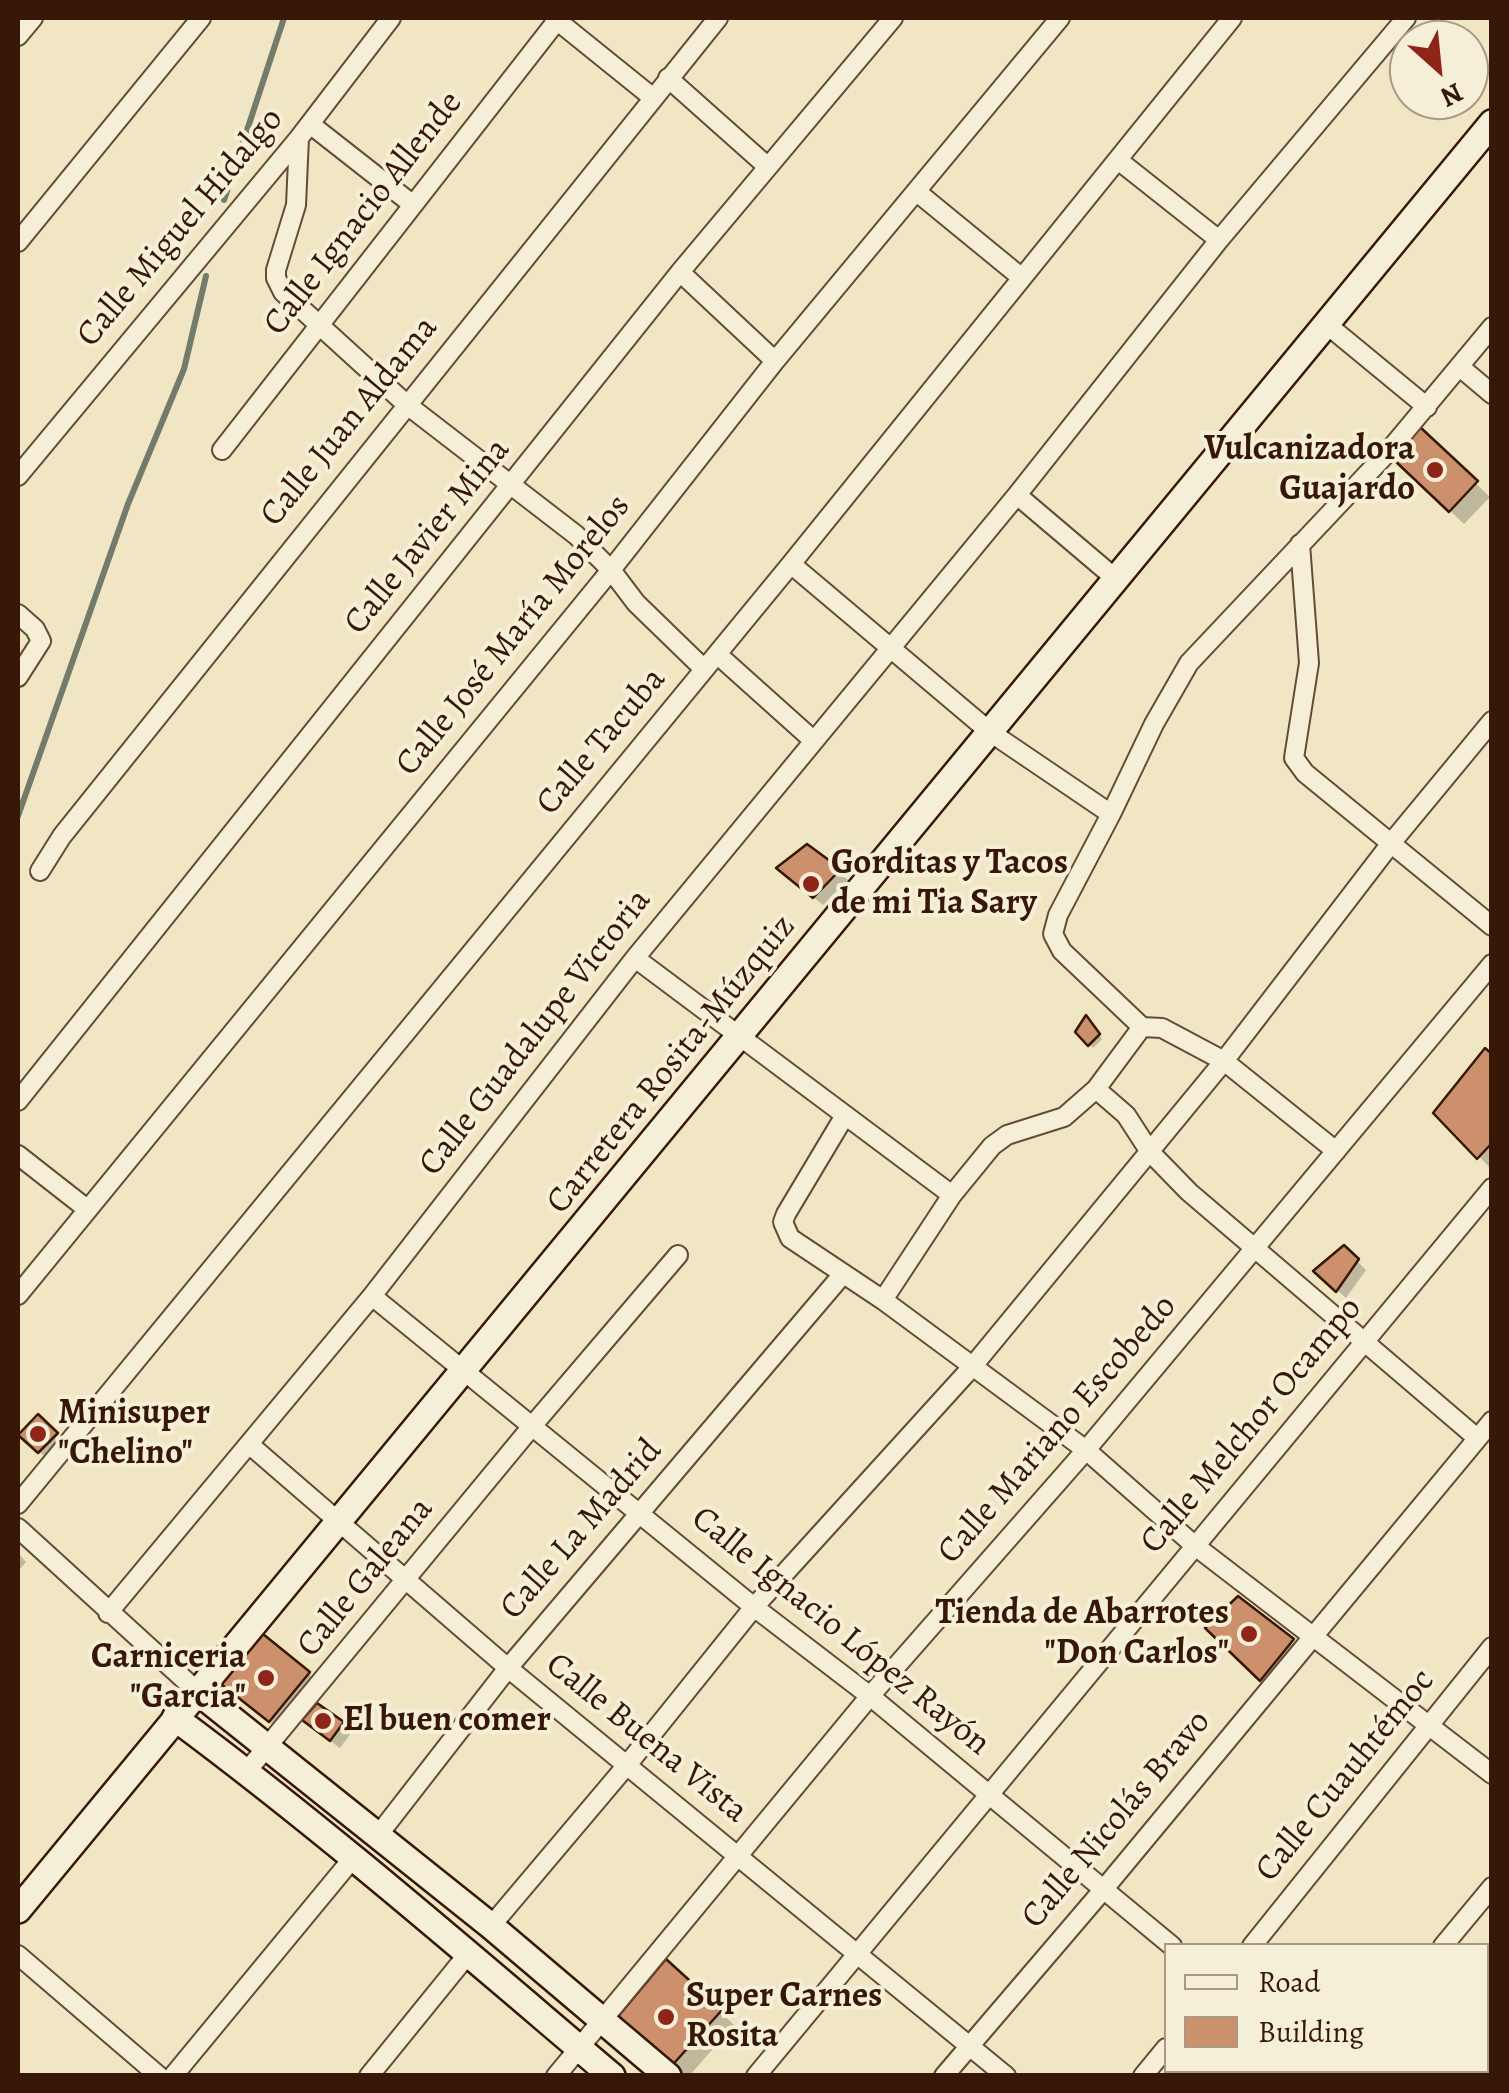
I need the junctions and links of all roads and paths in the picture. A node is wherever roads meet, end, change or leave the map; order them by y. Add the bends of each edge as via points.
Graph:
1 (33, 18) edge
2 (391, 18) edge
3 (556, 18) edge
4 (718, 18) edge
5 (893, 18) edge
6 (1060, 18) edge
7 (1232, 18) edge
8 (1406, 18) edge
9 (190, 21) edge
10 (18, 36) edge
11 (668, 78) junction
12 (652, 98) junction
13 (1492, 123) edge
14 (305, 131) junction
15 (1118, 160) junction
16 (768, 167) junction
17 (917, 192) junction
18 (412, 204) junction
19 (1219, 240) junction
20 (18, 242) edge
21 (680, 272) junction
22 (1022, 278) junction
23 (1325, 323) junction
24 (319, 325) junction
25 (1492, 328) edge
26 (775, 361) junction
27 (1460, 367) junction
28 (1492, 394) edge
29 (406, 404) junction
30 (1427, 407) junction
31 (222, 450) dead end
32 (18, 476) edge
33 (511, 485) junction
34 (1017, 495) junction
35 (1300, 544) junction
36 (791, 564) junction
37 (611, 570) junction
38 (1116, 579) junction
39 (18, 614) edge
40 (890, 648) junction
41 (717, 654) junction
42 (704, 670) junction
43 (18, 677) edge
44 (1492, 721) edge
45 (990, 732) junction
46 (814, 740) junction
47 (1111, 814) junction
48 (1392, 842) junction
49 (40, 871) dead end
50 (1492, 926) edge
51 (635, 958) junction
52 (1492, 964) edge
53 (1142, 1027) junction
54 (740, 1038) junction
55 (1224, 1061) junction
56 (1096, 1089) junction
57 (18, 1101) edge
58 (844, 1116) junction
59 (1150, 1152) junction
60 (1336, 1152) junction
61 (18, 1155) edge
62 (1492, 1188) edge
63 (952, 1195) junction
64 (86, 1209) junction
65 (1255, 1250) junction
66 (678, 1255) dead end
67 (843, 1274) junction
68 (18, 1295) edge
69 (372, 1296) junction
70 (883, 1300) junction
71 (1365, 1340) junction
72 (972, 1368) junction
73 (466, 1370) junction
74 (1492, 1421) edge
75 (532, 1425) junction
76 (1477, 1438) junction
77 (250, 1445) junction
78 (1086, 1450) junction
79 (18, 1504) edge
80 (640, 1512) junction
81 (338, 1524) junction
82 (18, 1528) edge
83 (1194, 1544) junction
84 (406, 1582) junction
85 (754, 1607) junction
86 (108, 1613) junction
87 (1312, 1636) junction
88 (1492, 1647) edge
89 (508, 1668) junction
90 (198, 1692) junction
91 (870, 1696) junction
92 (175, 1718) junction
93 (1427, 1724) junction
94 (270, 1746) junction
95 (627, 1765) junction
96 (247, 1771) junction
97 (1492, 1774) edge
98 (989, 1795) junction
99 (379, 1834) junction
100 (737, 1856) junction
101 (353, 1858) junction
102 (1492, 1887) edge
103 (1103, 1890) junction
104 (18, 1910) edge
105 (491, 1926) junction
106 (1168, 1943) edge
107 (1254, 1943) edge
108 (1445, 1943) edge
109 (858, 1953) junction
110 (468, 1954) junction
111 (18, 1956) edge
112 (600, 2019) junction
113 (970, 2045) junction
114 (578, 2047) junction
115 (1164, 2050) edge
116 (160, 2076) edge
117 (174, 2076) edge
118 (369, 2076) edge
119 (556, 2076) edge
120 (612, 2076) edge
121 (668, 2076) edge
122 (756, 2076) edge
123 (944, 2076) edge
124 (1006, 2076) edge
125 (1143, 2076) edge

1 - 10 street
2 - 14 street, Calle Miguel Hidalgo
3 - 12 street
3 - 18 street, Calle Ignacio Allende
4 - 11 street, Calle Juan Aldama
5 - 16 street, Calle Javier Mina
6 - 17 street, Calle José María Morelos
7 - 15 street, Calle Tacuba
8 - 19 street
9 - 20 street
11 - 12 street, Calle Juan Aldama
11 - 16 street
12 - 29 street, Calle Juan Aldama
13 - 23 main road, Carretera Rosita-Múzquiz
14 - 18 street
14 - 24 street via 296,205 276,278
14 - 32 street, Calle Miguel Hidalgo
15 - 19 street
15 - 22 street, Calle Tacuba
16 - 21 street, Calle Javier Mina
17 - 22 street
17 - 26 street, Calle José María Morelos
18 - 24 street, Calle Ignacio Allende
19 - 34 street, Calle Guadalupe Victoria
21 - 26 street
21 - 33 street, Calle Javier Mina
22 - 36 street, Calle Tacuba
23 - 30 street
23 - 38 main road, Carretera Rosita-Múzquiz
24 - 29 street
24 - 31 street, Calle Ignacio Allende
25 - 27 street
26 - 37 street, Calle José María Morelos
27 - 28 street
27 - 30 street
29 - 33 street
29 - 49 street, Calle Juan Aldama
30 - 35 street
33 - 37 street
33 - 57 street, Calle Javier Mina
34 - 38 street
34 - 40 street, Calle Guadalupe Victoria
35 - 47 street via 1189,662
35 - 48 street via 1310,663 1294,758
36 - 40 street
36 - 41 street, Calle Tacuba
37 - 42 street
37 - 64 street, Calle José María Morelos
38 - 45 main road, Carretera Rosita-Múzquiz
39 - 43 street via 41,641
40 - 45 street
40 - 46 street, Calle Guadalupe Victoria
41 - 42 street, Calle Tacuba
41 - 46 street
42 - 79 street, Calle Tacuba
44 - 48 street
45 - 47 street
45 - 54 main road, Carretera Rosita-Múzquiz
46 - 51 street, Calle Guadalupe Victoria
47 - 53 street via 1053,934 1062,951
48 - 50 street
48 - 55 street
51 - 54 street
51 - 69 street, Calle Guadalupe Victoria
52 - 60 street, Calle Mariano Escobedo
53 - 55 street via 1162,1028
53 - 56 street
54 - 58 street
54 - 73 main road, Carretera Rosita-Múzquiz
55 - 59 street
55 - 60 street
56 - 59 street via 1126,1115
56 - 63 street via 1064,1118 998,1140
58 - 63 street
58 - 67 street via 783,1222 790,1238
59 - 65 street
59 - 72 street
60 - 65 street, Calle Mariano Escobedo
61 - 64 street
62 - 71 street, Calle Melchor Ocampo
63 - 70 street
64 - 68 street, Calle José María Morelos
65 - 71 street
65 - 78 street, Calle Mariano Escobedo
66 - 75 street, Calle Galeana
67 - 70 street
67 - 80 street, Calle La Madrid
69 - 73 street, Calle Ignacio López Rayón
69 - 77 street, Calle Guadalupe Victoria
70 - 72 street
71 - 76 street
71 - 83 street, Calle Melchor Ocampo
72 - 78 street
72 - 85 street
73 - 75 street, Calle Ignacio López Rayón
73 - 81 main road, Carretera Rosita-Múzquiz
74 - 76 street, Calle Nicolás Bravo
75 - 80 street, Calle Ignacio López Rayón
75 - 84 street, Calle Galeana
76 - 87 street, Calle Nicolás Bravo
77 - 81 street, Calle Buena Vista
77 - 86 street, Calle Guadalupe Victoria
78 - 83 street
78 - 91 street, Calle Mariano Escobedo
80 - 85 street, Calle Ignacio López Rayón
80 - 89 street, Calle La Madrid
81 - 84 street, Calle Buena Vista
81 - 90 main road, Carretera Rosita-Múzquiz
82 - 86 street
83 - 87 street
83 - 98 street, Calle Melchor Ocampo
84 - 89 street, Calle Buena Vista
84 - 94 street, Calle Galeana
85 - 91 street, Calle Ignacio López Rayón
85 - 95 street
86 - 90 street
87 - 93 street
87 - 103 street, Calle Nicolás Bravo
88 - 93 street, Calle Cuauhtémoc
89 - 95 street, Calle Buena Vista
89 - 99 street, Calle La Madrid
90 - 92 main road, Carretera Rosita-Múzquiz
90 - 94 main road
91 - 98 street, Calle Ignacio López Rayón
91 - 100 street, Calle Mariano Escobedo
92 - 96 main road
92 - 104 main road, Carretera Rosita-Múzquiz
93 - 97 street
93 - 107 street, Calle Cuauhtémoc
94 - 96 street, Calle Galeana
94 - 99 main road
95 - 100 street, Calle Buena Vista
95 - 105 street
96 - 101 main road
98 - 103 street, Calle Ignacio López Rayón
98 - 109 street, Calle Melchor Ocampo
99 - 105 main road
100 - 109 street, Calle Buena Vista
100 - 112 street, Calle Mariano Escobedo
101 - 110 main road
101 - 117 street
102 - 108 street
103 - 106 street, Calle Ignacio López Rayón
103 - 113 street, Calle Nicolás Bravo
105 - 112 main road
109 - 113 street, Calle Buena Vista
109 - 122 street, Calle Melchor Ocampo
110 - 114 main road
110 - 118 street
111 - 116 street
112 - 114 street, Calle Mariano Escobedo
112 - 121 main road
113 - 123 street, Calle Nicolás Bravo
113 - 124 street, Calle Buena Vista
114 - 119 street, Calle Mariano Escobedo
114 - 120 main road
115 - 125 street

